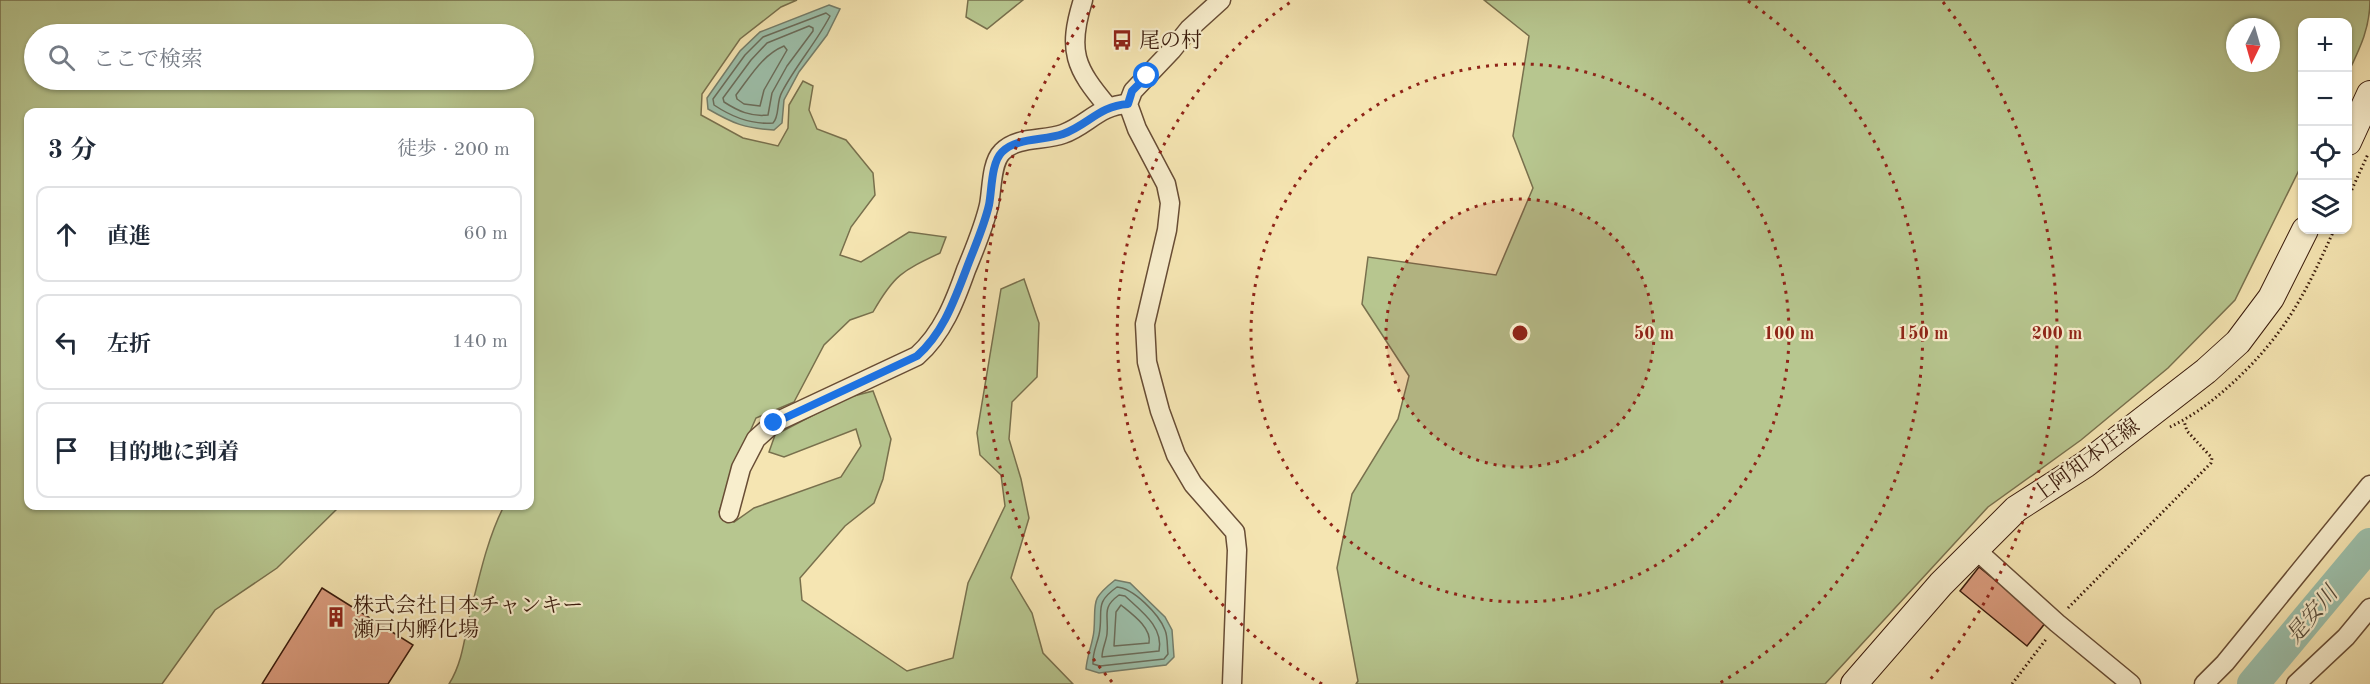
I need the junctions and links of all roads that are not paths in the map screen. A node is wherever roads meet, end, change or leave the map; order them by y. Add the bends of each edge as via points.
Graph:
1 (1083, 0) edge
2 (1221, 0) edge
3 (2370, 94) edge
4 (1128, 104) junction
5 (1108, 107) junction
6 (2352, 132) edge
7 (2303, 234) edge
8 (2370, 485) edge
9 (729, 513) dead end
10 (1975, 549) junction
11 (2370, 608) edge
12 (1232, 684) edge
13 (1854, 684) edge
14 (2131, 684) edge
15 (2204, 684) edge
16 (2296, 684) edge

1 - 5 street via 1074,46 1086,81
2 - 4 street via 1132,91
3 - 6 main road
4 - 5 street
4 - 12 street via 1166,184 1170,203 1144,324 1147,362 1176,455 1193,484 1235,532
5 - 9 street via 1062,134 1013,144 1001,153 980,236 954,304 928,346 917,356 774,423 756,439 741,468
7 - 10 main road, 上阿知本庄線 via 2271,298 2238,342 2086,464 2016,509
8 - 15 street
10 - 13 main road, 上阿知本庄線
10 - 14 street
11 - 16 street via 2346,637

